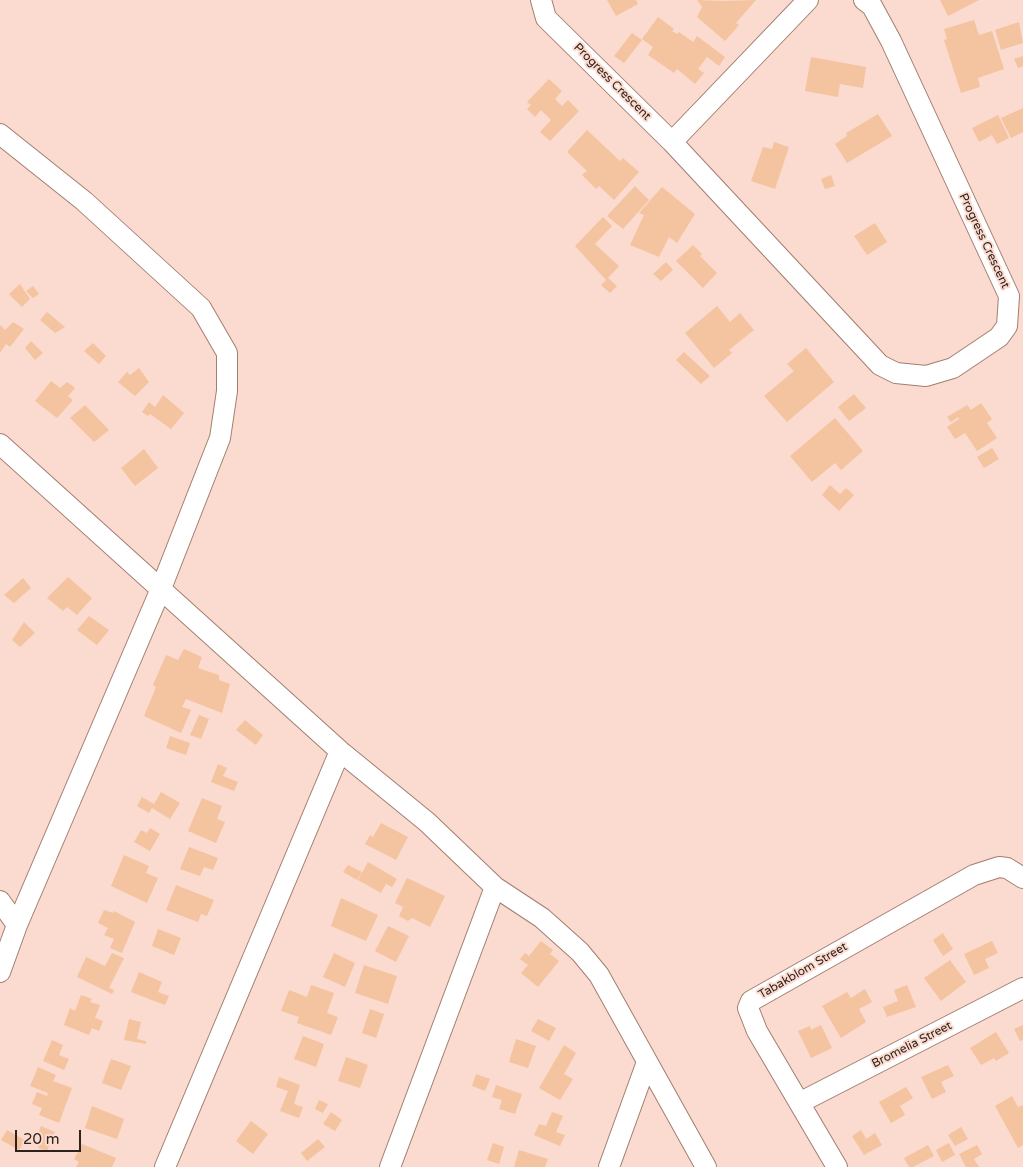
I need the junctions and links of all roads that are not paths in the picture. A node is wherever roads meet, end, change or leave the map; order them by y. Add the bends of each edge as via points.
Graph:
1 (541, 0) edge
2 (808, 0) edge
3 (864, 0) edge
4 (0, 134) edge
5 (672, 142) junction
6 (0, 444) edge
7 (160, 591) junction
8 (340, 751) junction
9 (1023, 878) edge
10 (495, 887) junction
11 (0, 901) edge
12 (17, 925) junction
13 (0, 972) edge
14 (1023, 988) edge
15 (648, 1062) junction
16 (801, 1102) junction
17 (165, 1167) edge
18 (390, 1167) edge
19 (609, 1167) edge
20 (706, 1167) edge
21 (837, 1167) edge

1 - 5 street, Progress Crescent via 546,18
2 - 5 street
3 - 5 street, Progress Crescent via 872,6 891,41 1009,296 1007,326 999,337 940,374 912,376 880,365
4 - 7 street via 84,201 201,308 227,353 227,391 220,438
6 - 7 street
7 - 8 street
7 - 12 street
8 - 10 street via 427,822
8 - 17 street
9 - 16 street, Tabakblom Street via 999,867 974,875 751,1001 748,1008 757,1031
10 - 15 street via 542,918 580,952 599,975
10 - 18 street
11 - 12 street
12 - 13 street
14 - 16 street, Bromelia Street
15 - 19 street
15 - 20 street
16 - 21 street, Tabakblom Street

